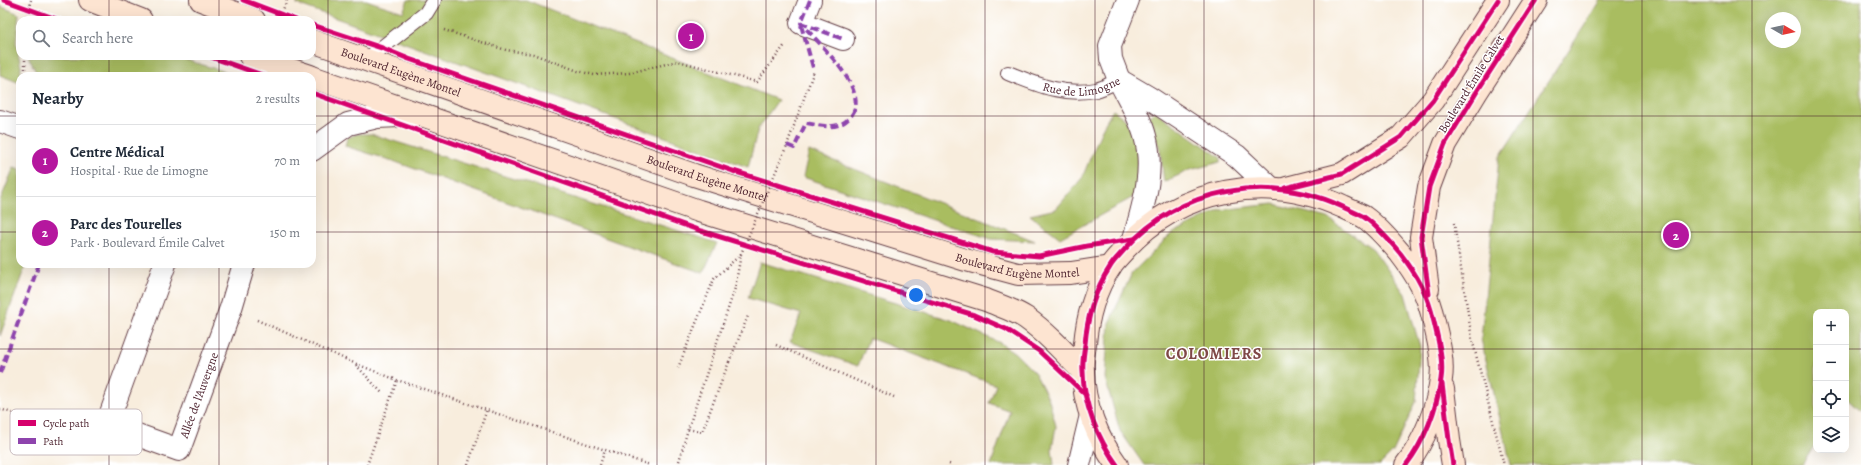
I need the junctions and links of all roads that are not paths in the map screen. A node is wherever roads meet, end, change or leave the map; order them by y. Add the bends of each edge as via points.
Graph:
1 (90, 0) edge
2 (434, 0) edge
3 (810, 0) edge
4 (1128, 0) edge
5 (1498, 0) edge
6 (1536, 0) edge
7 (207, 1) edge
8 (131, 16) edge
9 (244, 16) edge
10 (843, 39) dead end
11 (316, 42) edge
12 (366, 60) junction
13 (263, 64) edge
14 (295, 72) edge
15 (1008, 73) dead end
16 (316, 78) edge
17 (1119, 80) junction
18 (424, 115) junction
19 (0, 121) edge
20 (16, 127) edge
21 (316, 147) edge
22 (1277, 188) junction
23 (1134, 239) junction
24 (1110, 267) junction
25 (164, 268) edge
26 (243, 268) edge
27 (1430, 300) junction
28 (1083, 372) junction
29 (1442, 378) junction
30 (112, 409) edge
31 (1091, 415) junction
32 (142, 437) edge
33 (1079, 465) edge
34 (1117, 465) edge
35 (1406, 465) edge
36 (1454, 465) edge

1 - 8 main road
2 - 12 lane via 426,13
3 - 10 street via 801,23
4 - 17 street, Rue de Limogne via 1110,46 1111,59
5 - 22 main road, Boulevard Émile Calvet via 1434,100 1401,137 1342,174
6 - 27 main road, Boulevard Émile Calvet via 1446,144 1429,187 1421,237
7 - 9 main road
11 - 12 main road, Boulevard Eugène Montel
12 - 24 main road, Boulevard Eugène Montel via 694,175 966,260 1018,274 1071,273
13 - 14 main road
15 - 17 lane, Rue de Limogne via 1044,87 1071,93 1098,90
16 - 18 main road
17 - 22 street via 1237,156
17 - 23 street via 1145,135 1149,155 1147,193
18 - 21 street via 377,117 348,124
18 - 28 main road via 699,211 1008,309 1043,332
19 - 20 street
22 - 23 main road via 1236,190 1202,198 1162,217
22 - 27 main road via 1326,200 1364,217 1388,239 1410,266
23 - 24 main road
24 - 28 main road via 1087,322
25 - 30 street, Allée de l'Auvergne
26 - 32 street, Allée de l'Auvergne via 231,308 179,450
27 - 29 main road, Boulevard Émile Calvet via 1440,351
28 - 31 main road
29 - 35 main road via 1431,418
29 - 36 main road, Boulevard Émile Calvet via 1448,440
31 - 33 street
31 - 34 main road

